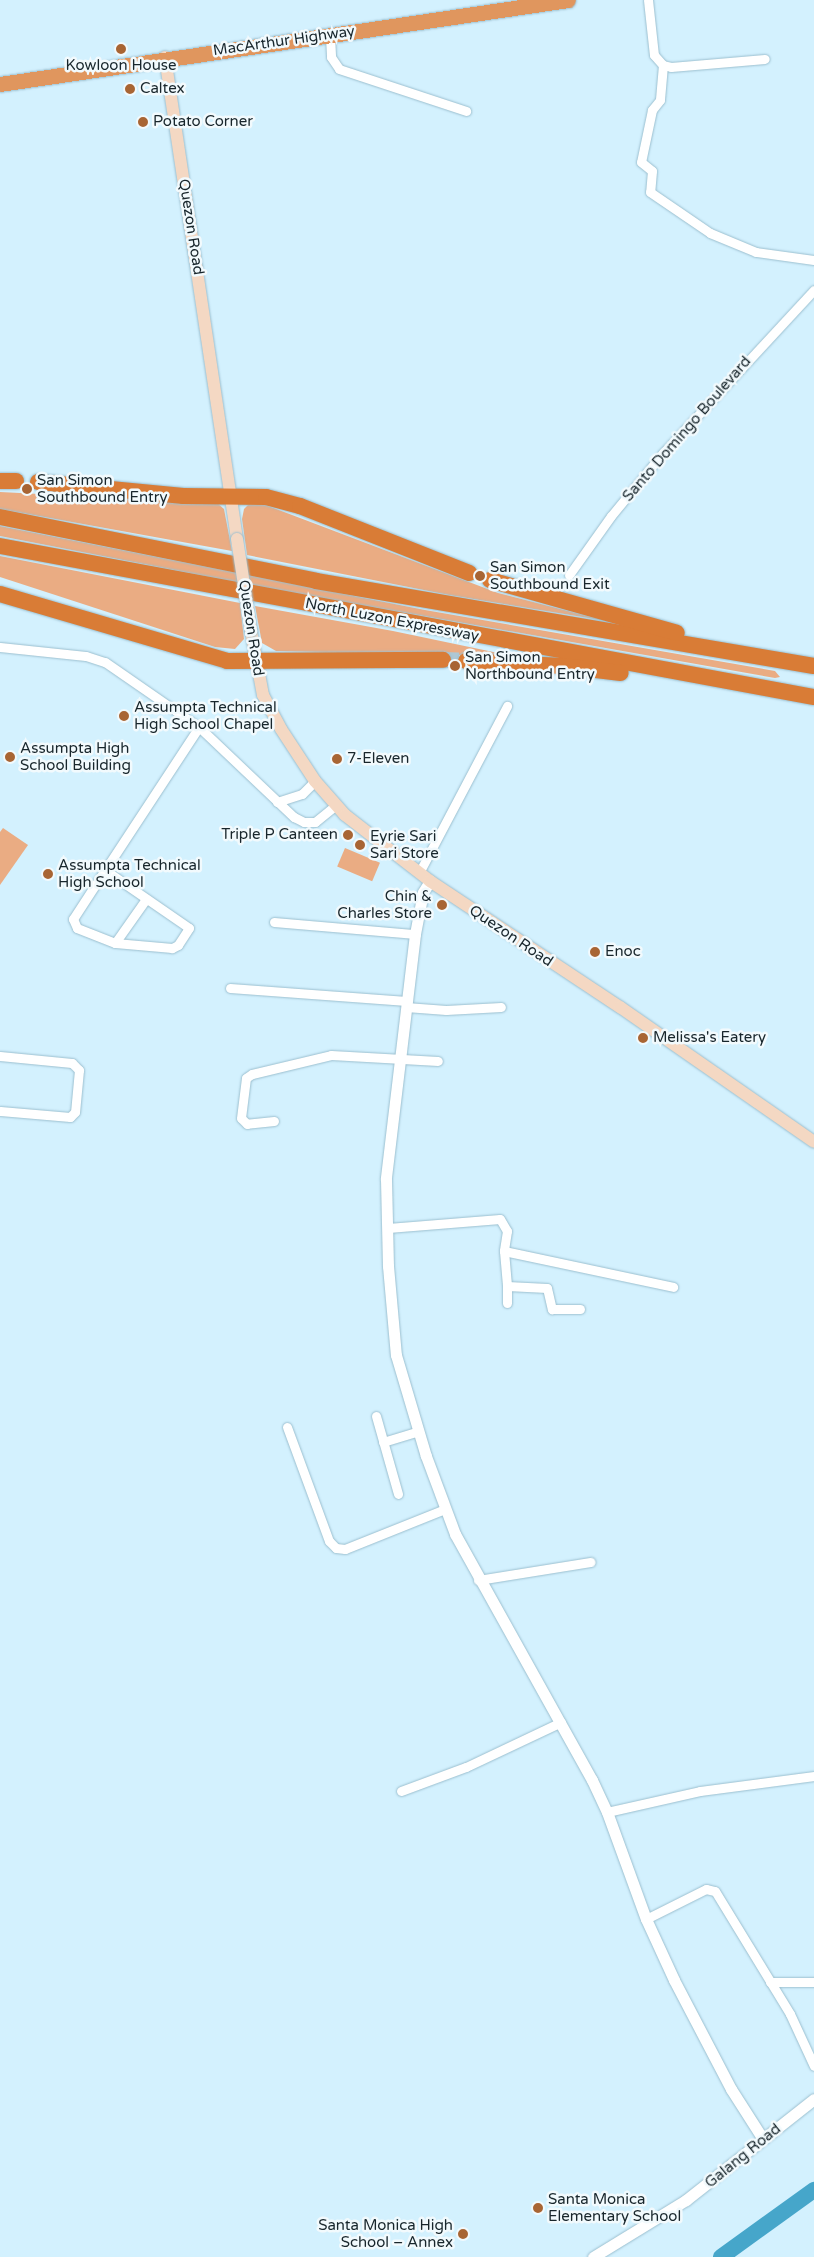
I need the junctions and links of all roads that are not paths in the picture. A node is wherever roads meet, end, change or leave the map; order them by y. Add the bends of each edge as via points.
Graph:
1 (568, 0) edge
2 (648, 0) edge
3 (330, 36) junction
4 (165, 58) junction
5 (765, 59) dead end
6 (663, 65) junction
7 (0, 84) edge
8 (466, 111) dead end
9 (814, 260) edge
10 (814, 290) edge
11 (38, 482) dead end
12 (232, 497) junction
13 (0, 517) edge
14 (0, 546) edge
15 (469, 573) dead end
16 (569, 575) dead end
17 (490, 580) dead end
18 (0, 594) edge
19 (0, 648) edge
20 (814, 659) edge
21 (443, 660) tunnel mouth
22 (255, 661) junction
23 (466, 661) tunnel mouth
24 (814, 666) edge
25 (701, 678) junction
26 (814, 696) edge
27 (507, 706) dead end
28 (199, 727) junction
29 (315, 781) junction
30 (277, 802) junction
31 (336, 805) junction
32 (104, 870) junction
33 (419, 873) junction
34 (430, 881) junction
35 (146, 899) junction
36 (274, 922) dead end
37 (415, 934) junction
38 (116, 943) junction
39 (230, 988) dead end
40 (406, 1004) junction
41 (501, 1007) dead end
42 (0, 1056) edge
43 (399, 1058) junction
44 (438, 1061) dead end
45 (0, 1111) edge
46 (274, 1121) dead end
47 (814, 1142) edge
48 (388, 1228) junction
49 (504, 1251) junction
50 (507, 1286) junction
51 (673, 1287) dead end
52 (507, 1303) dead end
53 (580, 1308) dead end
54 (376, 1416) dead end
55 (287, 1427) dead end
56 (418, 1431) junction
57 (383, 1442) junction
58 (398, 1494) dead end
59 (445, 1509) junction
60 (591, 1562) dead end
61 (478, 1580) junction
62 (561, 1722) junction
63 (814, 1776) edge
64 (401, 1791) dead end
65 (607, 1812) junction
66 (646, 1919) junction
67 (770, 1982) junction
68 (814, 1982) edge
69 (814, 2066) edge
70 (814, 2099) edge
71 (763, 2139) junction
72 (593, 2257) edge

1 - 3 highway, MacArthur Highway
2 - 6 street via 654,55
3 - 4 highway, MacArthur Highway
3 - 8 street via 332,58 339,69
4 - 7 highway, MacArthur Highway
4 - 12 main road, Quezon Road
5 - 6 street
6 - 9 street via 660,100 652,110 641,162 652,171 650,192 710,233 756,252
10 - 16 street, Santo Domingo Boulevard via 669,446 611,516
11 - 12 highway via 183,496
12 - 15 highway via 266,497 300,506
12 - 22 main road, Quezon Road, bridge
13 - 24 highway, North Luzon Expressway via 316,582
14 - 25 highway, North Luzon Expressway
17 - 20 highway via 672,632
18 - 22 highway via 100,621 200,655
19 - 28 street via 86,656 106,662
21 - 22 highway via 289,658
22 - 29 main road, Quezon Road via 263,695
23 - 25 highway via 563,666 676,680
25 - 26 highway, North Luzon Expressway
27 - 33 street
28 - 30 street
28 - 32 street
29 - 30 street via 302,794
29 - 31 main road, Quezon Road
30 - 31 street via 294,817 309,823
31 - 33 main road, Quezon Road
32 - 35 street
32 - 38 street via 73,919 77,928
33 - 34 main road, Quezon Road
34 - 37 street via 424,892
34 - 47 main road, Quezon Road via 620,1007
35 - 38 street
35 - 38 street via 189,928 178,945 172,948
36 - 37 street
37 - 40 street
39 - 40 street
40 - 41 street via 446,1010
40 - 43 street
42 - 45 street via 72,1063 79,1070 75,1112 70,1117
43 - 44 street
43 - 46 street via 331,1055 252,1074 246,1078 241,1118 247,1124
43 - 48 street via 386,1179
48 - 49 street via 500,1219 506,1231
48 - 56 street via 396,1355
49 - 50 street
49 - 51 street
50 - 52 street
50 - 53 street via 547,1288 552,1309
54 - 57 street
55 - 59 street via 329,1540 336,1548 352,1547
56 - 57 street
56 - 59 street
57 - 58 street
59 - 61 street
60 - 61 street
61 - 62 street
62 - 64 street via 466,1767
62 - 65 street
63 - 65 street via 700,1791
65 - 66 street
66 - 67 street via 706,1889 715,1892
66 - 71 street via 698,2028
67 - 68 street
67 - 69 street via 790,2014
70 - 71 street, Galang Road
71 - 72 street, Galang Road via 686,2200

